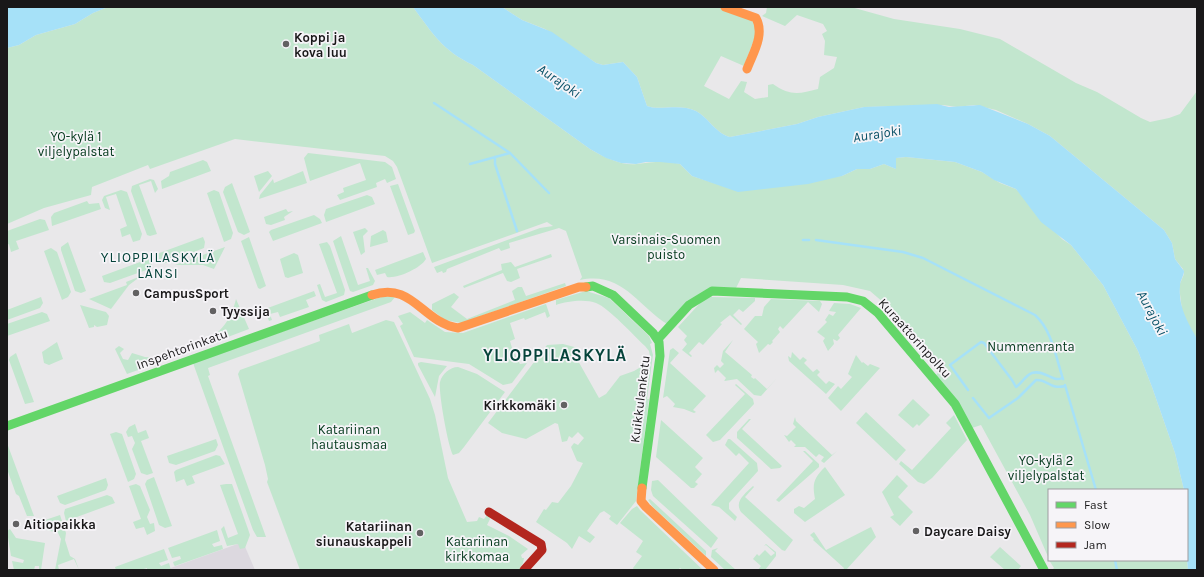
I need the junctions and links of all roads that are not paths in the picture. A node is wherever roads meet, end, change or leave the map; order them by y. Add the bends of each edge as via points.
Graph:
1 (725, 7) edge
2 (747, 69) dead end
3 (389, 290) joint
4 (658, 339) junction
5 (7, 426) edge
6 (489, 512) dead end
7 (524, 570) edge
8 (714, 570) edge
9 (1044, 570) edge

1 - 2 street via 759,21 761,29
3 - 4 street, Kuikkulankatu via 406,295 443,325 458,328 579,287 594,286 613,295 645,323
3 - 5 street, Inspehtorinkatu
4 - 8 street, Kuikkulankatu via 660,356 641,501
4 - 9 street, Kuraattorinpolku via 693,301 702,294 712,291 847,297 869,305 955,404
6 - 7 street via 541,544 542,550

